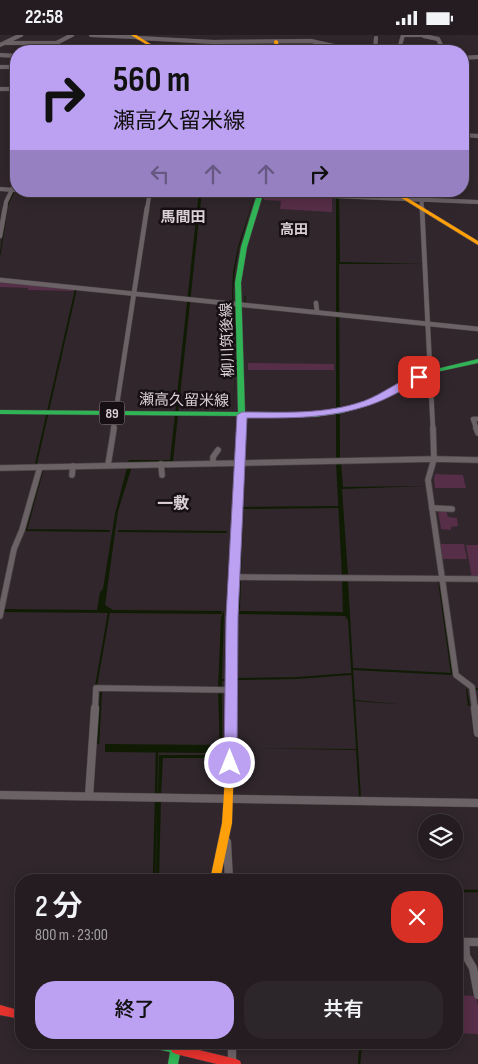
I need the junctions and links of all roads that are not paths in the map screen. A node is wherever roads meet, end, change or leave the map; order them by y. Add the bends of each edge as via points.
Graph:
1 (20, 35) edge
2 (72, 35) edge
3 (91, 35) edge
4 (184, 35) edge
5 (227, 35) edge
6 (403, 35) edge
7 (120, 36) edge
8 (424, 36) edge
9 (136, 37) edge
10 (14, 38) junction
11 (376, 38) dead end
12 (26, 39) dead end
13 (278, 39) edge
14 (118, 40) dead end
15 (182, 41) junction
16 (220, 42) junction
17 (226, 42) junction
18 (6, 43) junction
19 (57, 43) junction
20 (0, 45) edge
21 (53, 45) edge
22 (150, 45) edge
23 (181, 45) edge
24 (219, 45) edge
25 (333, 45) edge
26 (375, 45) edge
27 (441, 45) edge
28 (0, 67) edge
29 (10, 67) dead end
30 (10, 196) edge
31 (149, 197) edge
32 (259, 197) edge
33 (369, 197) edge
34 (402, 197) edge
35 (422, 197) edge
36 (405, 199) junction
37 (422, 200) junction
38 (478, 202) edge
39 (424, 210) junction
40 (0, 236) edge
41 (478, 243) edge
42 (0, 280) edge
43 (134, 294) junction
44 (291, 303) dead end
45 (316, 303) dead end
46 (239, 304) junction
47 (291, 310) junction
48 (316, 312) junction
49 (428, 324) junction
50 (478, 329) edge
51 (478, 361) edge
52 (430, 372) junction
53 (0, 412) edge
54 (116, 413) junction
55 (235, 415) junction
56 (478, 419) edge
57 (478, 433) edge
58 (218, 450) dead end
59 (434, 459) junction
60 (478, 460) edge
61 (213, 463) junction
62 (240, 463) junction
63 (161, 464) junction
64 (108, 465) junction
65 (73, 466) junction
66 (40, 467) junction
67 (0, 468) edge
68 (72, 475) dead end
69 (162, 475) dead end
70 (432, 508) junction
71 (452, 509) dead end
72 (233, 577) junction
73 (442, 579) junction
74 (478, 579) edge
75 (0, 616) edge
76 (230, 690) junction
77 (478, 733) edge
78 (0, 795) edge
79 (89, 796) junction
80 (228, 799) junction
81 (478, 803) edge
82 (227, 843) dead end
83 (216, 874) edge
84 (229, 874) edge
85 (463, 942) edge
86 (478, 942) edge
87 (463, 948) edge
88 (478, 995) edge
89 (0, 1010) edge
90 (15, 1014) edge
91 (176, 1049) edge
92 (187, 1049) edge
93 (233, 1049) edge
94 (234, 1063) edge
95 (173, 1064) edge

1 - 10 street
2 - 19 street
3 - 7 street
4 - 15 street
5 - 17 street
6 - 8 street
7 - 9 street
7 - 14 street
8 - 27 street via 438,39
9 - 15 street
9 - 22 main road
10 - 12 street
10 - 18 street
11 - 26 street
13 - 17 street
13 - 25 street via 320,41
15 - 16 street
15 - 23 street
16 - 17 street
16 - 24 street
18 - 19 street
18 - 20 street
19 - 21 street
28 - 29 street
30 - 40 street
31 - 43 street
32 - 46 main road, 柳川筑後線 via 240,263
33 - 36 street
34 - 36 main road
35 - 37 street
36 - 37 street
36 - 39 main road
37 - 38 street
37 - 39 street
39 - 41 main road
39 - 49 street
42 - 43 street
43 - 46 street
43 - 54 street
44 - 47 street
45 - 48 street
46 - 47 street
46 - 55 main road, 柳川筑後線
47 - 48 street
48 - 49 street
49 - 50 street
49 - 52 street
51 - 52 main road, 瀬高久留米線 / 89
52 - 55 main road, 瀬高久留米線 / 89 via 368,403 338,412
52 - 59 street
53 - 54 main road, 瀬高久留米線 / 89
54 - 55 main road, 瀬高久留米線 / 89
54 - 64 street
55 - 62 main road, 柳川筑後線
56 - 57 street via 474,419
58 - 61 street
59 - 60 street
59 - 62 street
59 - 70 street via 428,480
61 - 62 street
61 - 63 street
62 - 72 main road, 柳川筑後線
63 - 64 street
63 - 69 street
64 - 65 street
65 - 66 street
65 - 68 street
66 - 67 street
66 - 75 street via 14,549
70 - 71 street
70 - 73 street
72 - 73 street
72 - 76 main road, 柳川筑後線
73 - 74 street
73 - 77 street via 456,675 472,687
76 - 79 street via 96,688
76 - 80 main road, 柳川筑後線
78 - 79 street
79 - 80 street
80 - 81 street
80 - 83 main road, 柳川筑後線 via 227,823
82 - 84 street
85 - 86 street
87 - 88 street via 473,968
89 - 90 main road
91 - 95 main road
92 - 94 main road
93 - 94 street

